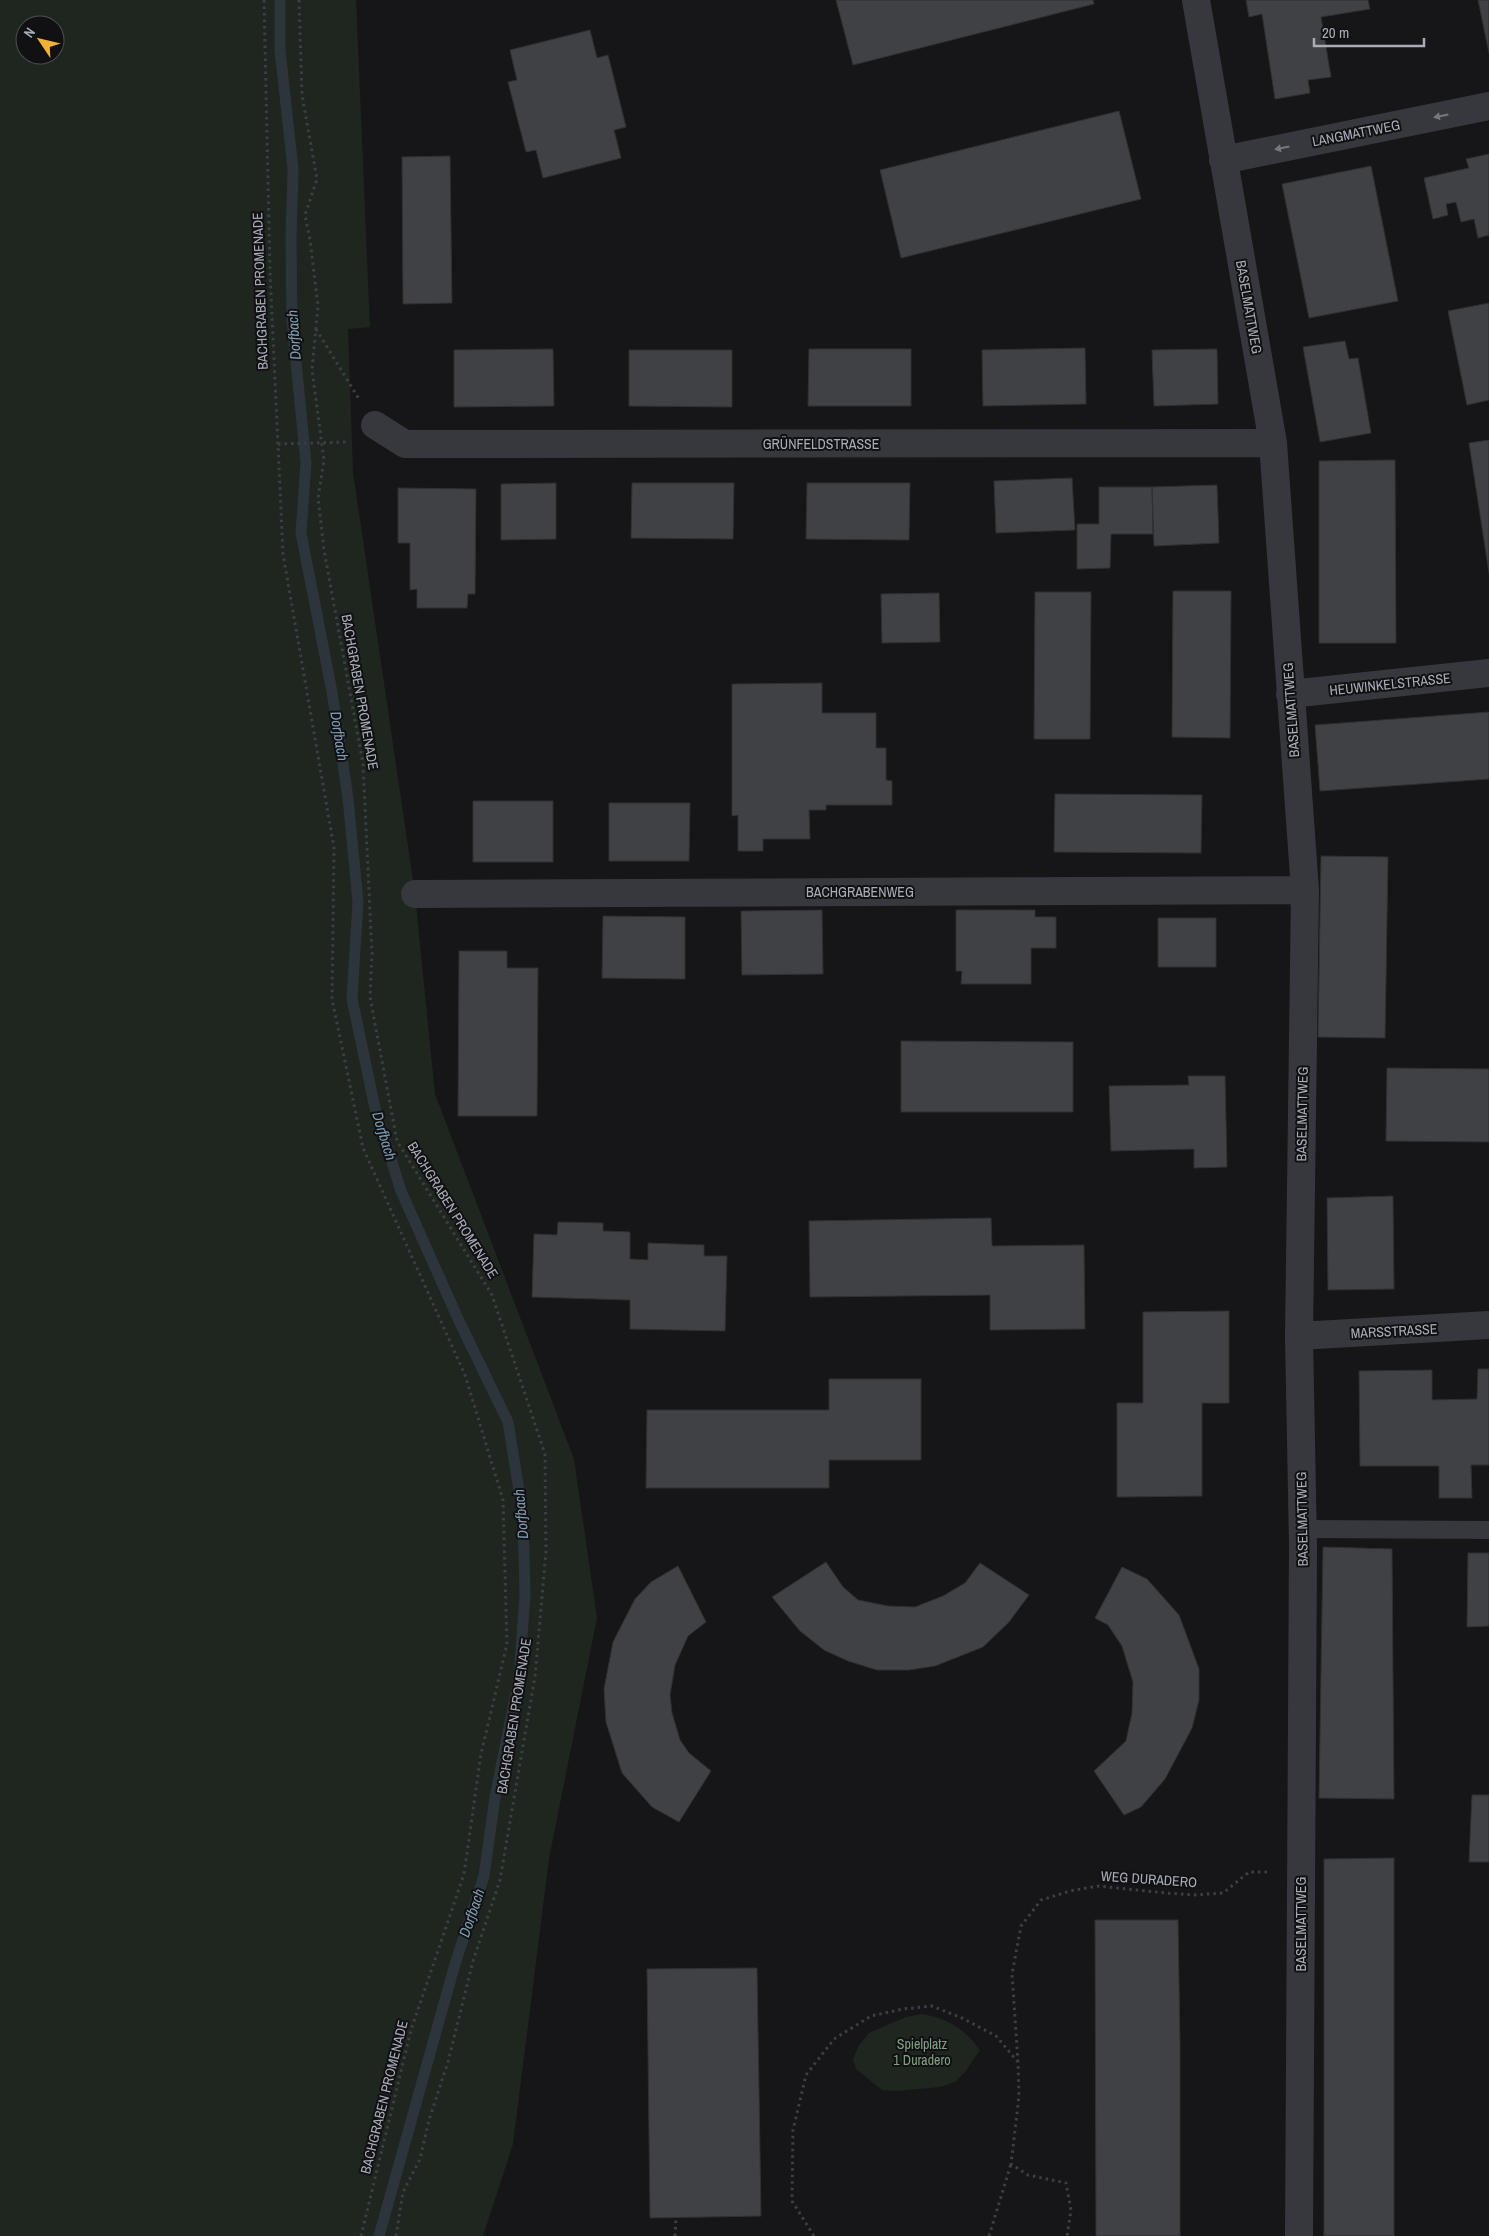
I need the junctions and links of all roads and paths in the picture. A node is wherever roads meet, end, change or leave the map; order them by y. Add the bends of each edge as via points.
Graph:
1 (264, 0) edge
2 (298, 0) edge
3 (1196, 0) edge
4 (1489, 106) edge
5 (1223, 160) junction
6 (316, 329) junction
7 (375, 425) joint
8 (314, 443) dead end
9 (1273, 443) junction
10 (278, 444) junction
11 (1489, 674) edge
12 (1290, 694) junction
13 (1305, 890) junction
14 (415, 894) dead end
15 (1489, 1325) edge
16 (1299, 1336) junction
17 (1303, 1529) junction
18 (1489, 1530) edge
19 (1301, 1874) junction
20 (1018, 2062) junction
21 (1011, 2164) junction
22 (676, 2218) dead end
23 (360, 2236) edge
24 (396, 2236) edge
25 (675, 2236) edge
26 (814, 2236) edge
27 (989, 2236) edge
28 (1068, 2236) edge
29 (1299, 2236) edge

1 - 10 path, BACHGRABEN PROMENADE via 270,272
2 - 6 path, BACHGRABEN PROMENADE via 302,95 317,179 305,214 318,306
3 - 5 street, BASELMATTWEG
4 -> 5 street, LANGMATTWEG
5 - 9 street, BASELMATTWEG
6 - 7 path
6 - 24 path, BACHGRABEN PROMENADE via 312,370 324,460 318,498 324,550 363,764 372,954 370,997 398,1141 492,1295 545,1454 546,1551 535,1676 500,1880 474,1961 420,2159 403,2192
7 - 9 street, GRÜNFELDSTRASSE via 405,444
8 - 10 path
9 - 12 street, BASELMATTWEG
10 - 23 path, BACHGRABEN PROMENADE via 283,554 334,848 332,999 363,1148 465,1374 503,1500 507,1644 481,1754 464,1874 411,2030
11 - 12 street, HEUWINKELSTRASSE
12 - 13 street, BASELMATTWEG
13 - 14 street, BACHGRABENWEG
13 - 16 street, BASELMATTWEG
15 - 16 street, MARSSTRASSE
16 - 17 street, BASELMATTWEG
17 - 18 lane
17 - 19 street, BASELMATTWEG
19 - 20 path, WEG DURADERO via 1249,1872 1223,1893 1166,1893 1098,1886 1041,1900 1021,1926 1012,1974
19 - 29 street, BASELMATTWEG
20 - 21 path, WEG DURADERO via 1019,2096
20 - 26 path via 996,2036 932,2006 903,2008 871,2016 834,2039 806,2075 793,2130 792,2201
21 - 27 path, WEG DURADERO
21 - 28 path via 1028,2175 1066,2183 1072,2210
22 - 25 path

